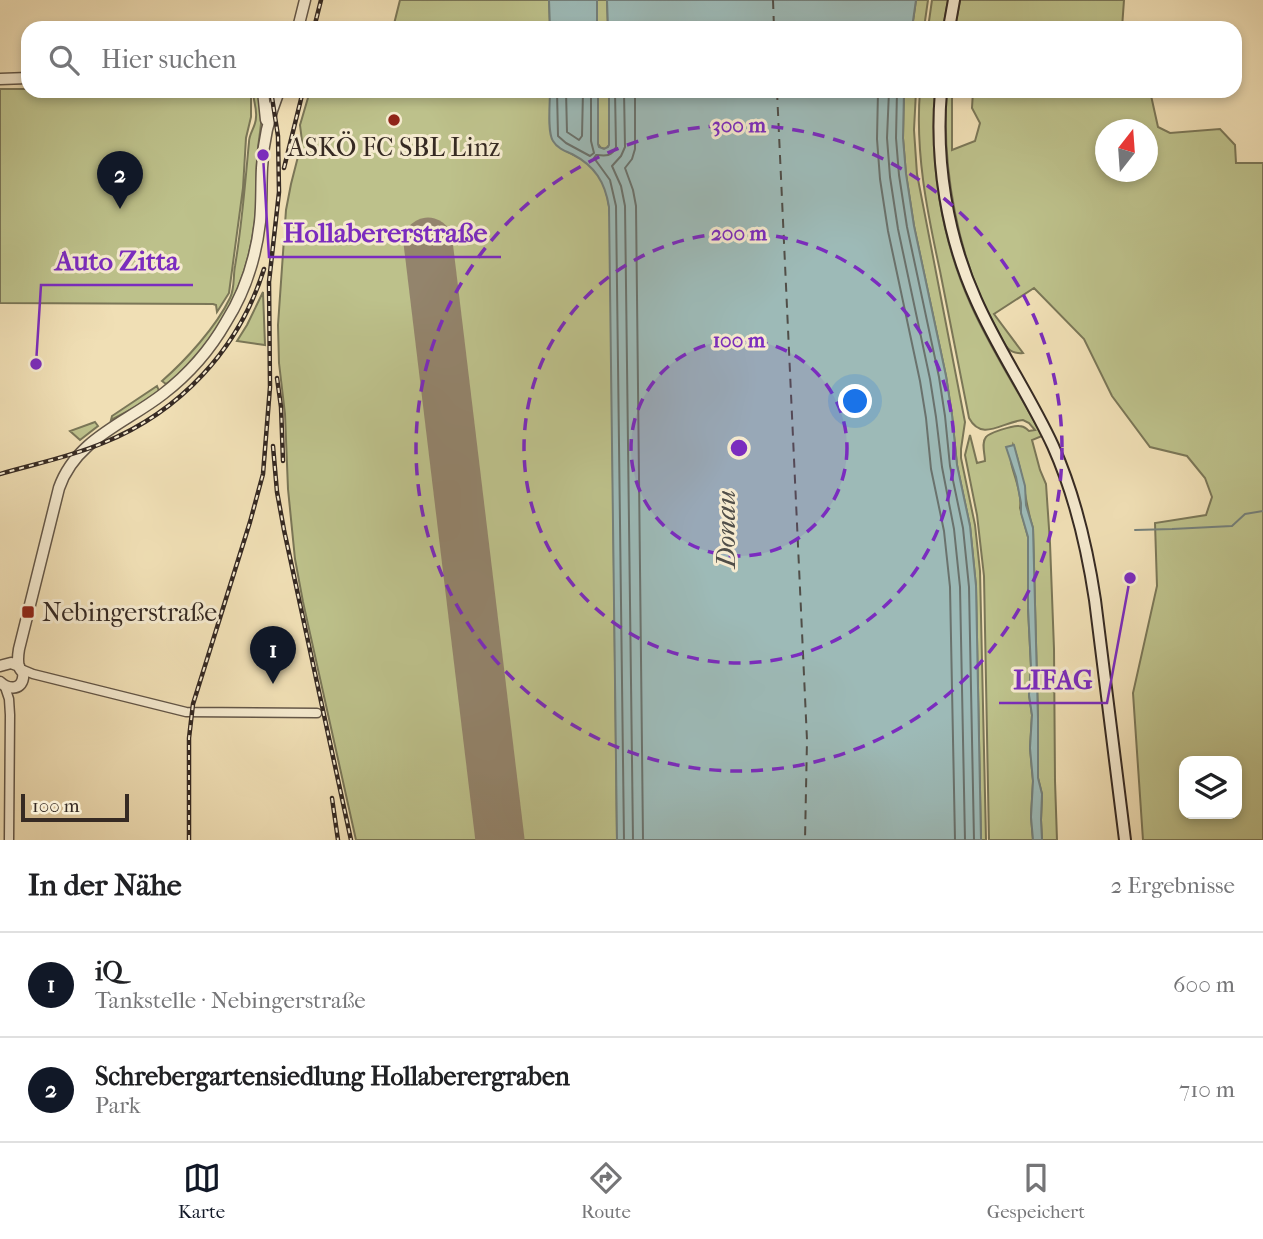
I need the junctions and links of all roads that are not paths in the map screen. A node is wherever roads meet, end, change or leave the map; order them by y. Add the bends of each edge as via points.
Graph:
1 (305, 0) edge
2 (954, 0) edge
3 (300, 21) edge
4 (950, 21) edge
5 (21, 78) edge
6 (0, 79) edge
7 (264, 98) edge
8 (277, 98) edge
9 (941, 98) edge
10 (266, 131) junction
11 (12, 670) edge
12 (3, 685) edge
13 (317, 713) dead end
14 (10, 715) junction
15 (9, 840) edge
16 (1125, 840) edge

1 - 3 street
2 - 4 main road
5 - 6 street
7 - 10 street
8 - 10 street
9 - 16 main road via 943,176 962,265 1054,447 1084,540
10 - 11 street via 258,234 240,297 216,338 184,377 97,437 69,468 58,490
11 - 12 street via 14,688
11 - 13 street via 186,712
11 - 14 street
12 - 14 street
14 - 15 street

